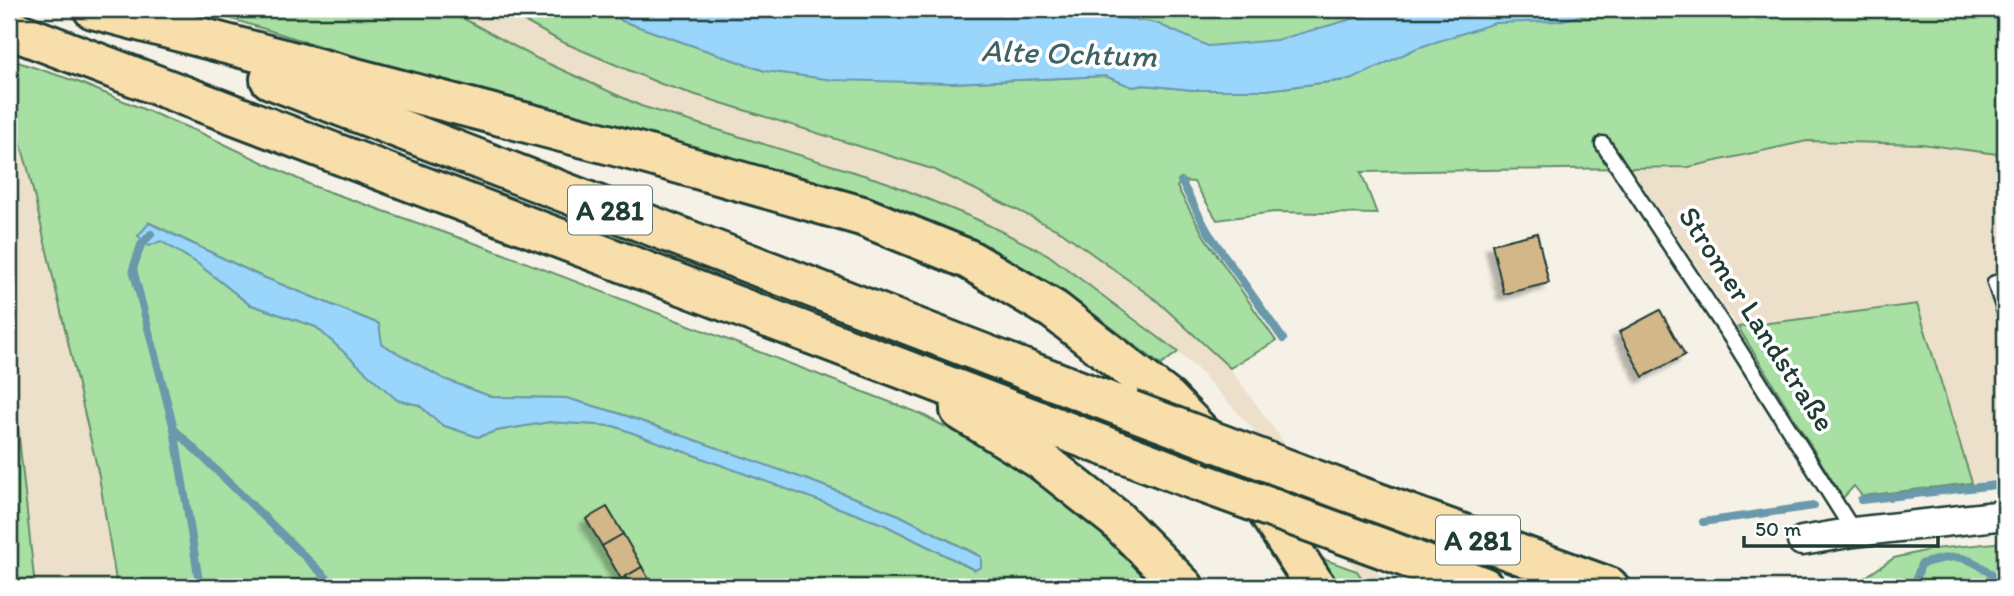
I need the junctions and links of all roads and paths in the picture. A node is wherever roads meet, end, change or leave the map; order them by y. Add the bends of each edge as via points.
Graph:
1 (92, 9) edge
2 (24, 34) edge
3 (1603, 144) dead end
4 (1995, 283) dead end
5 (2005, 312) edge
6 (817, 339) junction
7 (2005, 515) edge
8 (1854, 532) junction
9 (1802, 541) dead end
10 (1184, 587) edge
11 (1315, 587) edge
12 (1484, 587) edge
13 (1609, 587) edge

1 - 11 highway via 634,151 862,216 968,259 1054,310 1168,399 1249,483
1 - 13 highway, A 281, bridge via 1130,410
2 - 6 highway, A 281
3 - 8 lane, Stromer Landstraße
4 - 5 lane
6 - 10 highway via 967,414 1041,460 1116,519
6 - 12 highway, A 281, bridge
7 - 8 street
8 - 9 street

